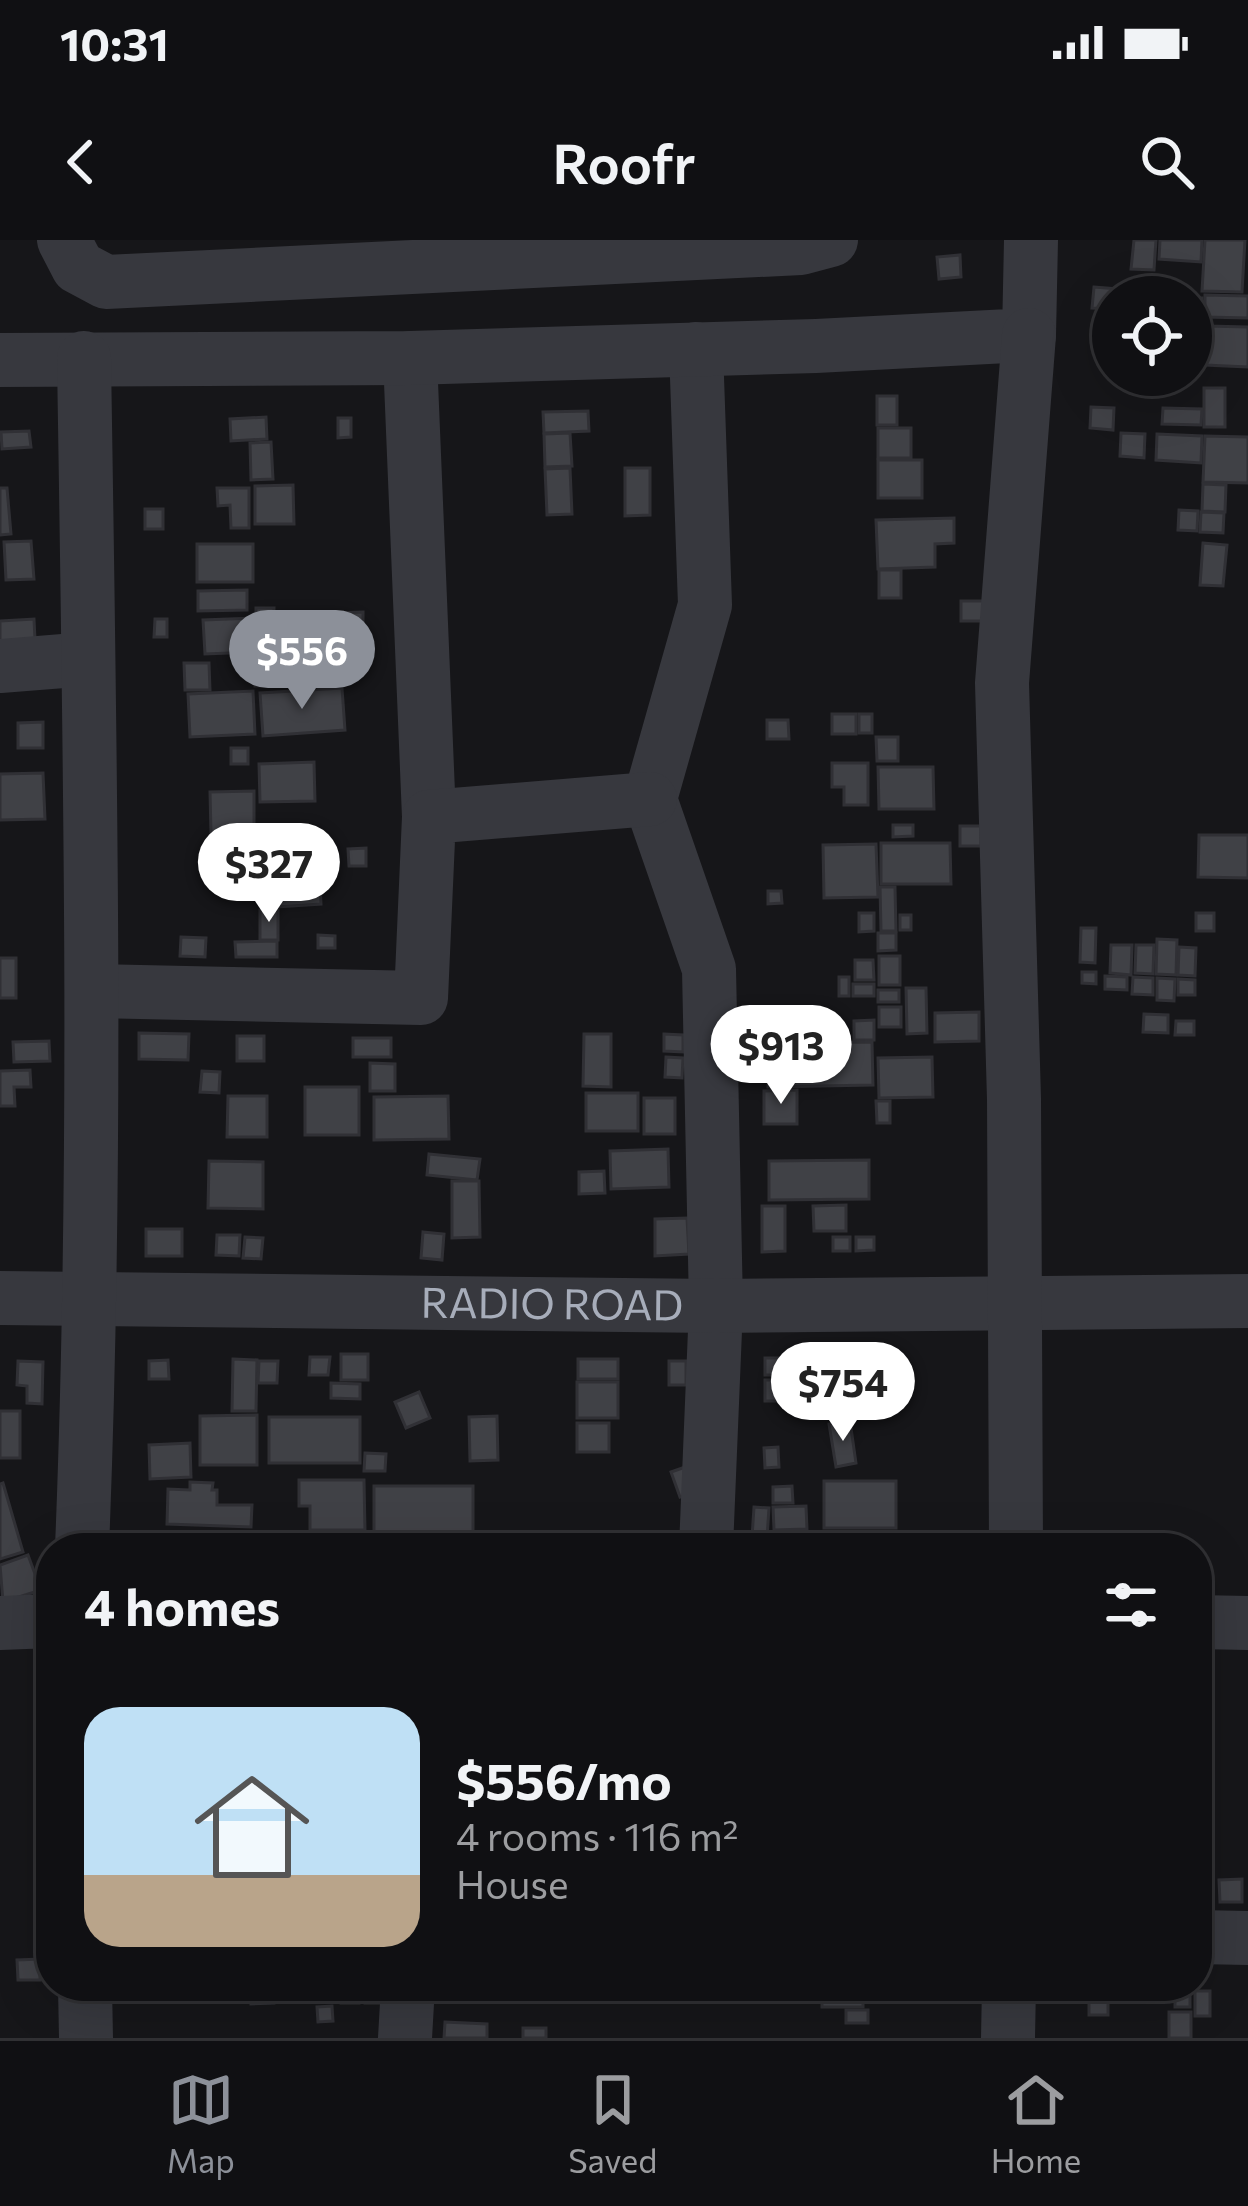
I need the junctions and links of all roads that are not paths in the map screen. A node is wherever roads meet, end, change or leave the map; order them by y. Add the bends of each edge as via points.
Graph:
1 (64, 240) edge
2 (831, 240) edge
3 (1031, 240) edge
4 (1029, 335) junction
5 (696, 349) junction
6 (84, 358) junction
7 (410, 358) junction
8 (0, 360) edge
9 (88, 659) junction
10 (0, 666) edge
11 (650, 799) junction
12 (429, 817) junction
13 (94, 991) junction
14 (3, 1294) edge
15 (92, 1300) junction
16 (1248, 1301) edge
17 (1012, 1305) junction
18 (716, 1306) junction
19 (83, 1533) edge
20 (707, 1533) edge
21 (1016, 1533) edge
22 (36, 1622) edge
23 (1212, 1622) edge
24 (0, 1623) edge
25 (1248, 1623) edge
26 (1212, 1937) edge
27 (1248, 1938) edge
28 (85, 2001) edge
29 (407, 2001) edge
30 (1009, 2001) edge
31 (86, 2038) edge
32 (405, 2038) edge
33 (1008, 2038) edge

1 - 2 street via 78,267 106,282 801,248
3 - 4 street
4 - 5 street
4 - 17 street via 1002,683
5 - 7 street
5 - 11 street via 705,605
6 - 7 street
6 - 8 street
6 - 9 street
7 - 12 street
9 - 10 street
9 - 13 street
11 - 12 street
11 - 18 street via 709,969
12 - 13 street via 421,998
13 - 15 street
14 - 15 street, RADIO ROAD
15 - 18 street, RADIO ROAD
15 - 19 street
16 - 17 street, RADIO ROAD
17 - 18 street, RADIO ROAD
17 - 21 street
18 - 20 street
22 - 24 street
23 - 25 street
26 - 27 street
28 - 31 street
29 - 32 street
30 - 33 street

